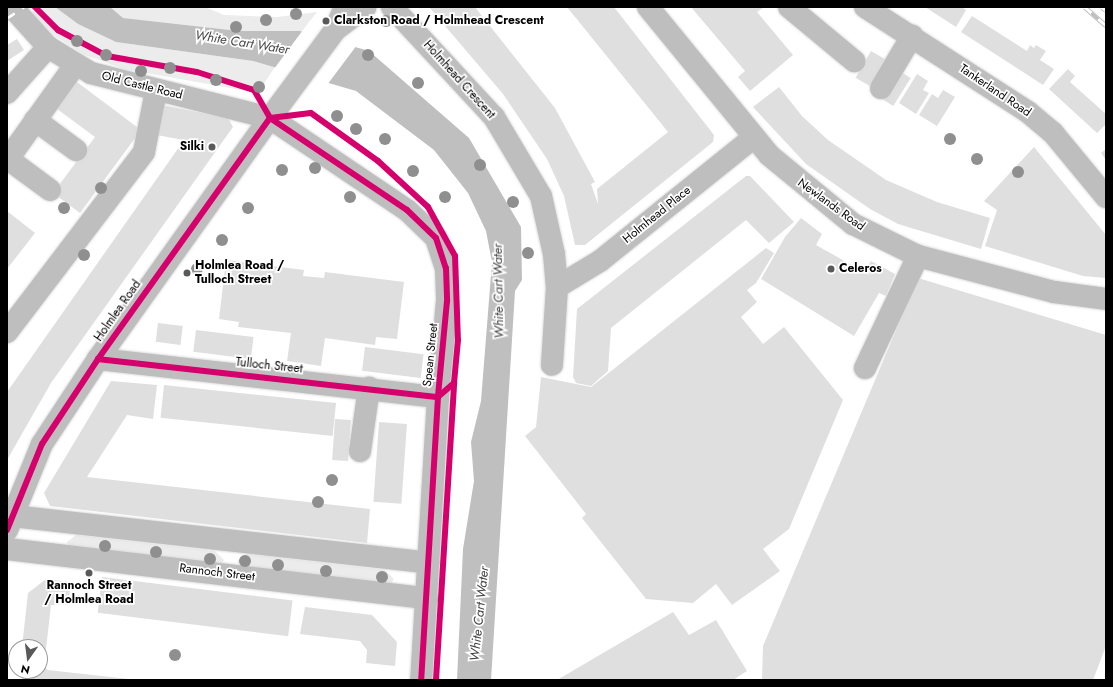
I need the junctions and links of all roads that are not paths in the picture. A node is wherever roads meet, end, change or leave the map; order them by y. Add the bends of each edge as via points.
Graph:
1 (12, 7) edge
2 (392, 7) edge
3 (648, 7) edge
4 (789, 7) edge
5 (865, 7) edge
6 (358, 8) edge
7 (912, 36) junction
8 (48, 47) junction
9 (854, 61) dead end
10 (75, 65) junction
11 (880, 88) dead end
12 (156, 91) junction
13 (7, 93) edge
14 (270, 118) junction
15 (35, 120) junction
16 (753, 138) junction
17 (76, 150) dead end
18 (50, 190) dead end
19 (1106, 198) edge
20 (918, 256) junction
21 (557, 288) junction
22 (1106, 299) edge
23 (7, 332) edge
24 (98, 359) junction
25 (552, 365) dead end
26 (865, 368) dead end
27 (369, 388) junction
28 (438, 397) junction
29 (360, 451) dead end
30 (9, 523) edge
31 (7, 549) edge
32 (428, 563) junction
33 (427, 598) junction
34 (421, 680) edge

1 - 8 street, Old Castle Road
2 - 21 street, Holmhead Crescent via 494,117 541,196 554,254
3 - 16 street, Newlands Road
4 - 9 street
5 - 7 street, Tankerland Road
6 - 14 street, Holmlea Road via 335,30
7 - 11 street
7 - 19 street, Tankerland Road via 1028,112 1053,133
8 - 10 street, Old Castle Road
8 - 13 street
10 - 12 street, Old Castle Road via 109,80
10 - 15 street
12 - 14 street, Old Castle Road
12 - 23 street via 144,152
14 - 24 street, Holmlea Road
14 - 28 street, Spean Street via 407,210 436,238 446,268 447,301
15 - 17 street
15 - 18 street via 8,159
16 - 20 street, Newlands Road via 786,171 853,224
16 - 21 street, Holmhead Place via 600,261
20 - 22 street, Newlands Road via 1054,292
20 - 26 street
21 - 25 street, Holmhead Crescent
24 - 27 street, Tulloch Street
24 - 30 street, Holmlea Road via 42,444
27 - 28 street, Tulloch Street
27 - 29 street
28 - 32 street, Spean Street
30 - 32 street
31 - 33 street, Rannoch Street
32 - 33 street, Spean Street
33 - 34 street, Spean Street

